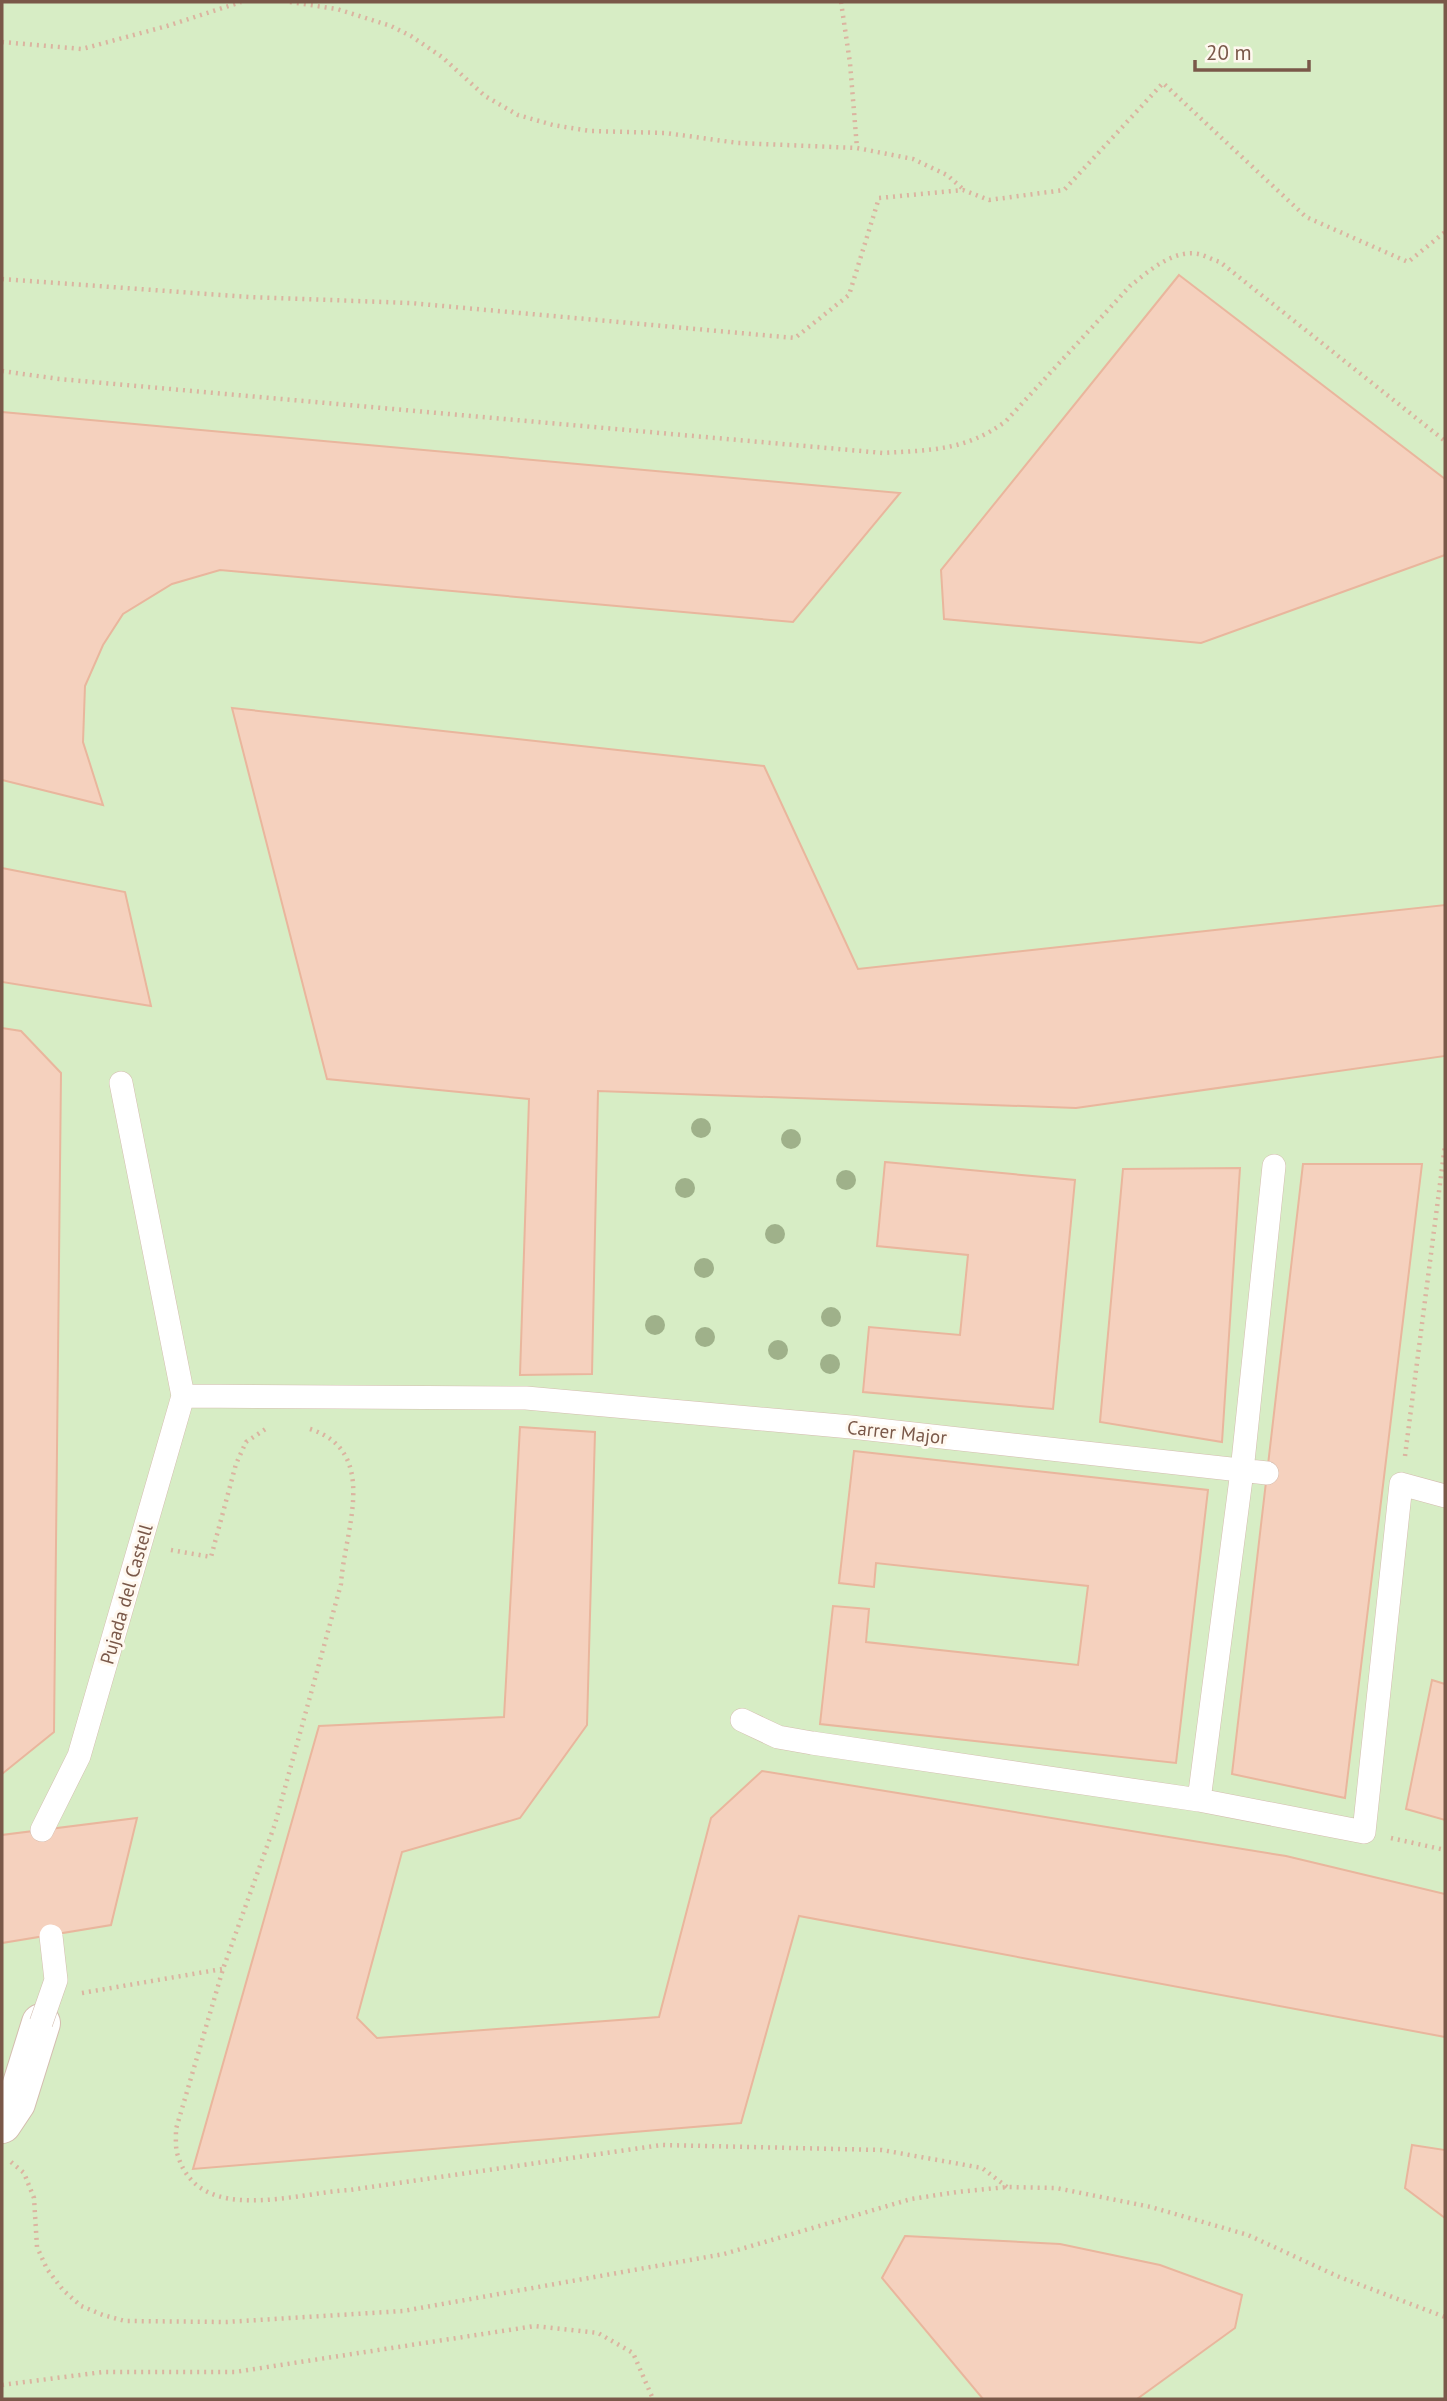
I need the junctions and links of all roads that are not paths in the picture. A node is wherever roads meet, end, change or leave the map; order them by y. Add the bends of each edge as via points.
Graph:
1 (121, 1083) dead end
2 (1274, 1166) dead end
3 (183, 1396) junction
4 (1242, 1471) junction
5 (1267, 1473) dead end
6 (1445, 1496) edge
7 (742, 1720) dead end
8 (1199, 1800) junction
9 (42, 1830) dead end
10 (51, 1936) dead end
11 (41, 2023) joint
12 (5, 2142) edge

1 - 3 lane
2 - 4 lane
3 - 4 lane, Carrer Major via 526,1398 851,1427
3 - 9 lane, Pujada del Castell via 79,1756
4 - 5 lane, Carrer Major
4 - 8 lane
6 - 8 lane via 1392,1484 1364,1832
7 - 8 lane via 778,1737 812,1743
10 - 11 lane, bridge via 56,1980
11 - 12 street

